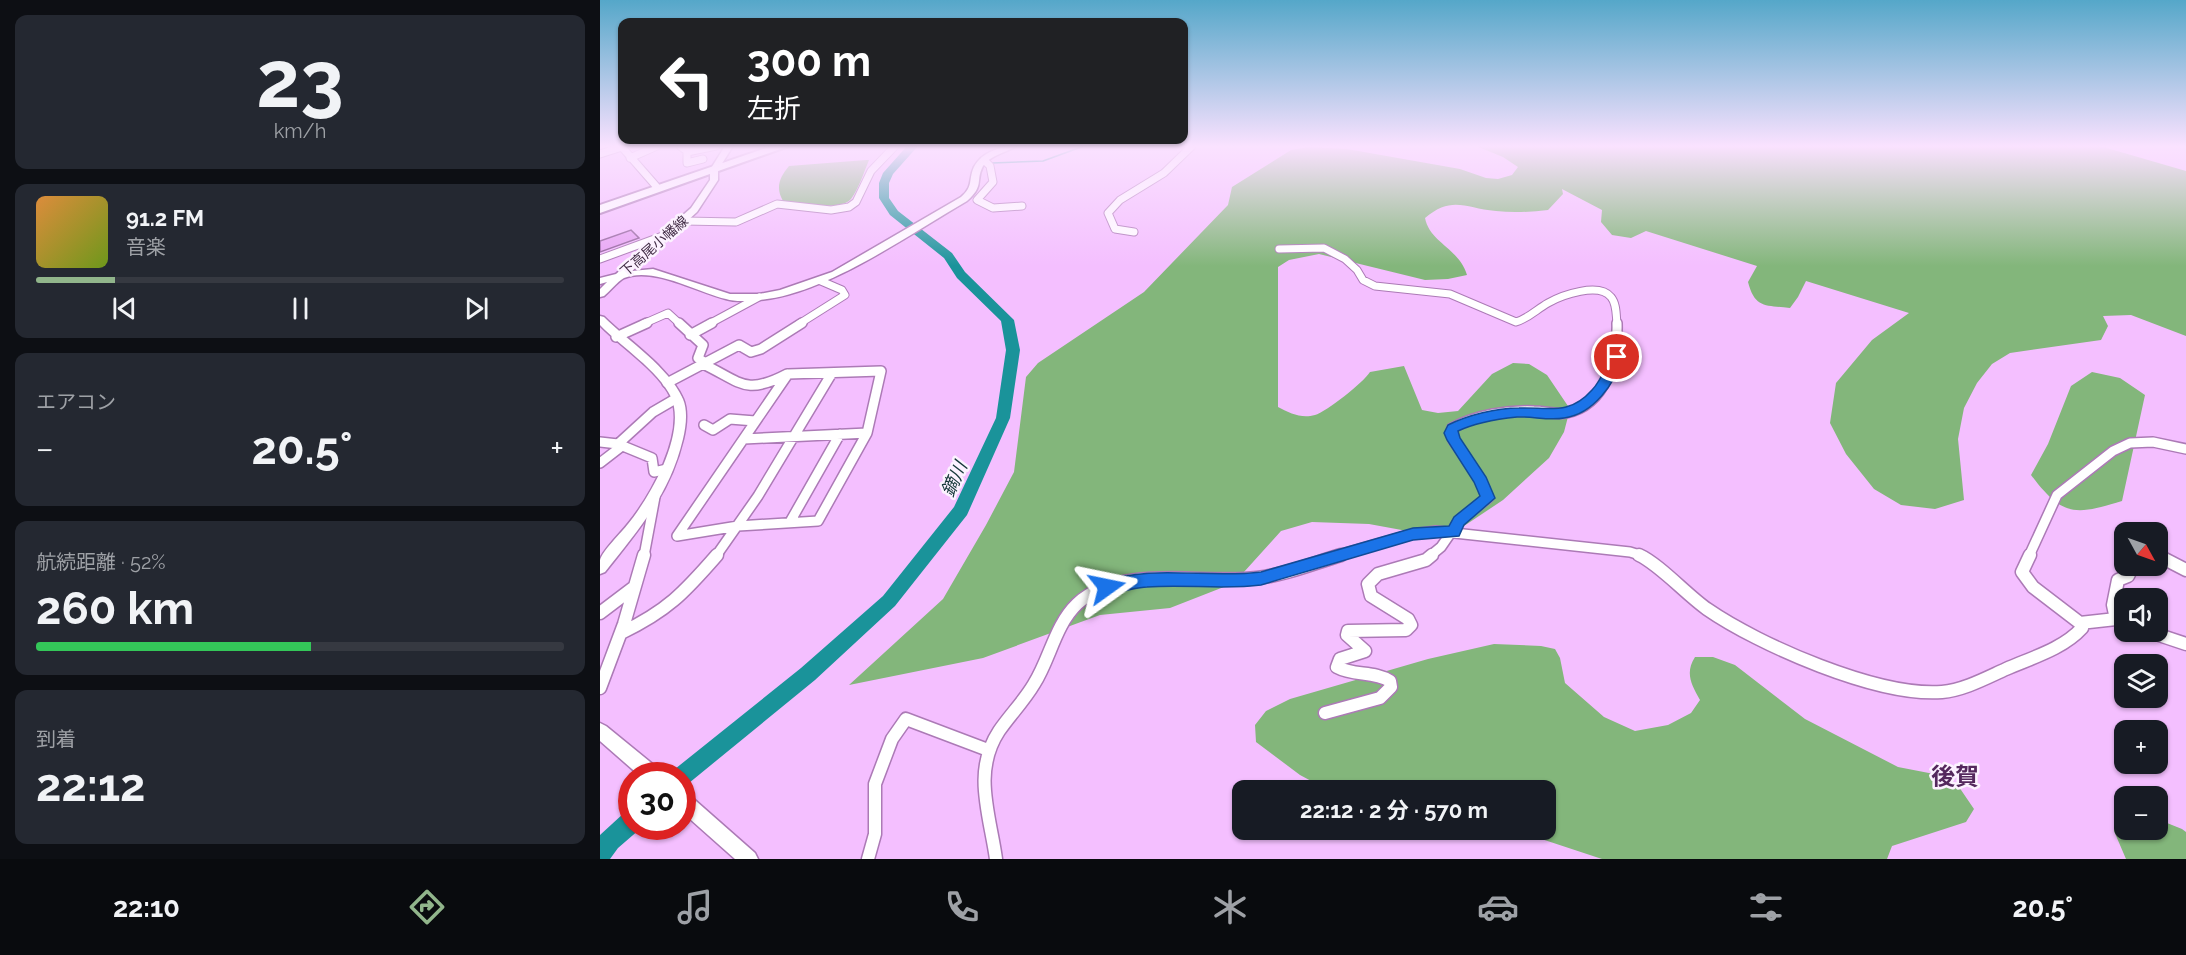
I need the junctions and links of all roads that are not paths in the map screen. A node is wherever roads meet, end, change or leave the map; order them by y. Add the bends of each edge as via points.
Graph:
1 (656, 186) edge
2 (661, 186) edge
3 (710, 186) edge
4 (861, 186) edge
5 (976, 186) edge
6 (990, 186) edge
7 (1144, 186) edge
8 (600, 207) edge
9 (1022, 207) dead end
10 (684, 220) junction
11 (1134, 232) dead end
12 (670, 233) junction
13 (1279, 249) dead end
14 (600, 259) edge
15 (620, 276) junction
16 (600, 281) edge
17 (821, 281) junction
18 (600, 294) edge
19 (759, 297) junction
20 (600, 319) edge
21 (690, 334) junction
22 (616, 337) junction
23 (704, 364) junction
24 (832, 373) junction
25 (788, 374) junction
26 (667, 383) junction
27 (677, 398) junction
28 (755, 421) junction
29 (704, 425) dead end
30 (867, 433) junction
31 (840, 434) junction
32 (793, 437) junction
33 (744, 439) junction
34 (600, 442) edge
35 (620, 445) junction
36 (2186, 449) edge
37 (600, 463) edge
38 (667, 469) junction
39 (655, 497) junction
40 (790, 522) junction
41 (738, 526) junction
42 (1453, 532) junction
43 (2168, 561) edge
44 (600, 568) edge
45 (2186, 570) edge
46 (2128, 576) edge
47 (633, 588) junction
48 (2116, 588) edge
49 (600, 613) edge
50 (2114, 621) edge
51 (2080, 623) junction
52 (621, 633) junction
53 (2168, 638) edge
54 (2186, 644) edge
55 (600, 688) edge
56 (1325, 713) dead end
57 (605, 734) edge
58 (988, 750) junction
59 (638, 762) edge
60 (696, 812) edge
61 (749, 859) edge
62 (868, 859) edge
63 (996, 859) edge

1 - 8 highway
2 - 8 highway
3 - 10 main road, 下高尾小幡線
4 - 10 street via 856,201 845,208 779,204 725,225
5 - 17 main road via 971,194
6 - 9 street via 977,200 985,208 1008,204
7 - 11 street via 1116,201 1108,213 1115,229
10 - 12 main road, 下高尾小幡線
12 - 14 street
12 - 15 main road, 下高尾小幡線
13 - 42 street via 1324,248 1346,259 1362,280 1375,286 1450,294 1515,322 1570,293 1594,290 1611,296 1616,311 1617,357 1596,395 1572,412 1518,412 1452,428 1454,440 1488,498 1459,521
15 - 16 main road
15 - 18 main road, 下高尾小幡線
15 - 19 main road via 653,272 729,297
17 - 19 main road
17 - 23 street via 845,294 761,349 751,352 739,345
19 - 21 street
20 - 22 main road
21 - 22 street via 668,313
21 - 23 street via 703,345 698,358
22 - 26 main road
23 - 25 street via 728,379 752,387 764,387
23 - 26 street
24 - 25 street
24 - 30 street via 881,371
24 - 32 street
25 - 28 street
26 - 27 main road
27 - 35 street via 646,418
27 - 38 main road via 682,413
28 - 29 street via 730,419 713,430
28 - 33 street
30 - 31 street
30 - 40 street via 818,521
31 - 32 street
31 - 40 street
32 - 33 street
32 - 41 street
33 - 41 street via 677,536
34 - 35 street
35 - 37 street
35 - 38 street via 652,458 654,472
36 - 51 street via 2153,441 2130,443 2113,451 2057,495 2022,572 2033,587
38 - 39 main road
39 - 44 main road
39 - 47 street via 650,534
40 - 41 street
41 - 52 street via 722,551 669,606
42 - 51 street via 1642,556 1710,610 1750,633 1814,662 1910,691 1943,692 1968,684 2079,633
42 - 56 street via 1426,560 1378,574 1368,584 1371,596 1408,619 1411,625 1406,630 1348,631 1350,639 1365,651 1340,659 1337,667 1384,678 1391,687 1380,698
42 - 58 street via 1413,534 1261,578 1132,581 1094,592 1067,616 1036,682
43 - 45 street
46 - 48 street via 2118,580
47 - 49 street
47 - 52 street
50 - 51 street
52 - 55 street
53 - 54 street
57 - 59 main road
58 - 62 street via 906,719 892,739 875,784 875,834
58 - 63 street via 983,791
60 - 61 main road

